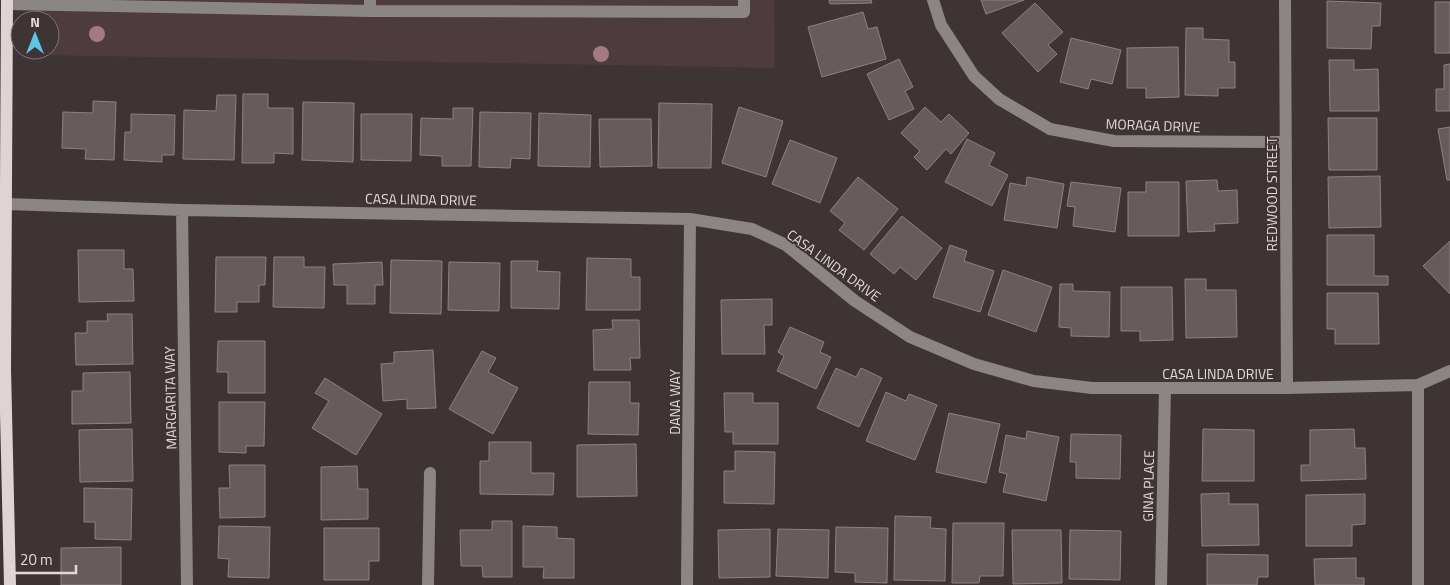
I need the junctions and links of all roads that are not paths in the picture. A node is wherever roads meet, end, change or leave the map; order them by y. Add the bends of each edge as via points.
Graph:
1 (744, 0) edge
2 (933, 0) edge
3 (1285, 0) edge
4 (7, 2) edge
5 (370, 5) edge
6 (1286, 142) junction
7 (3, 202) edge
8 (182, 210) junction
9 (690, 219) junction
10 (0, 354) edge
11 (6, 369) junction
12 (1450, 371) edge
13 (1418, 385) junction
14 (1164, 388) junction
15 (1287, 388) junction
16 (430, 473) dead end
17 (10, 585) edge
18 (187, 585) edge
19 (428, 585) edge
20 (687, 585) edge
21 (1161, 585) edge
22 (1418, 585) edge

1 - 5 street via 744,12
2 - 6 street, MORAGA DRIVE via 941,24 974,76 999,99 1050,129 1114,141
3 - 6 street, REDWOOD STREET
4 - 5 street
4 - 7 main road
6 - 15 street, REDWOOD STREET
7 - 8 street, CASA LINDA DRIVE
7 - 11 main road
8 - 9 street, CASA LINDA DRIVE
8 - 18 street, MARGARITA WAY
9 - 14 street, CASA LINDA DRIVE via 752,229 786,246 855,301 910,337 974,364 1034,381 1092,388
9 - 20 street, DANA WAY
10 - 11 main road
11 - 17 main road
12 - 13 street, CASA LINDA DRIVE
13 - 15 street, CASA LINDA DRIVE
13 - 22 street
14 - 15 street, CASA LINDA DRIVE
14 - 21 street, GINA PLACE
16 - 19 street

